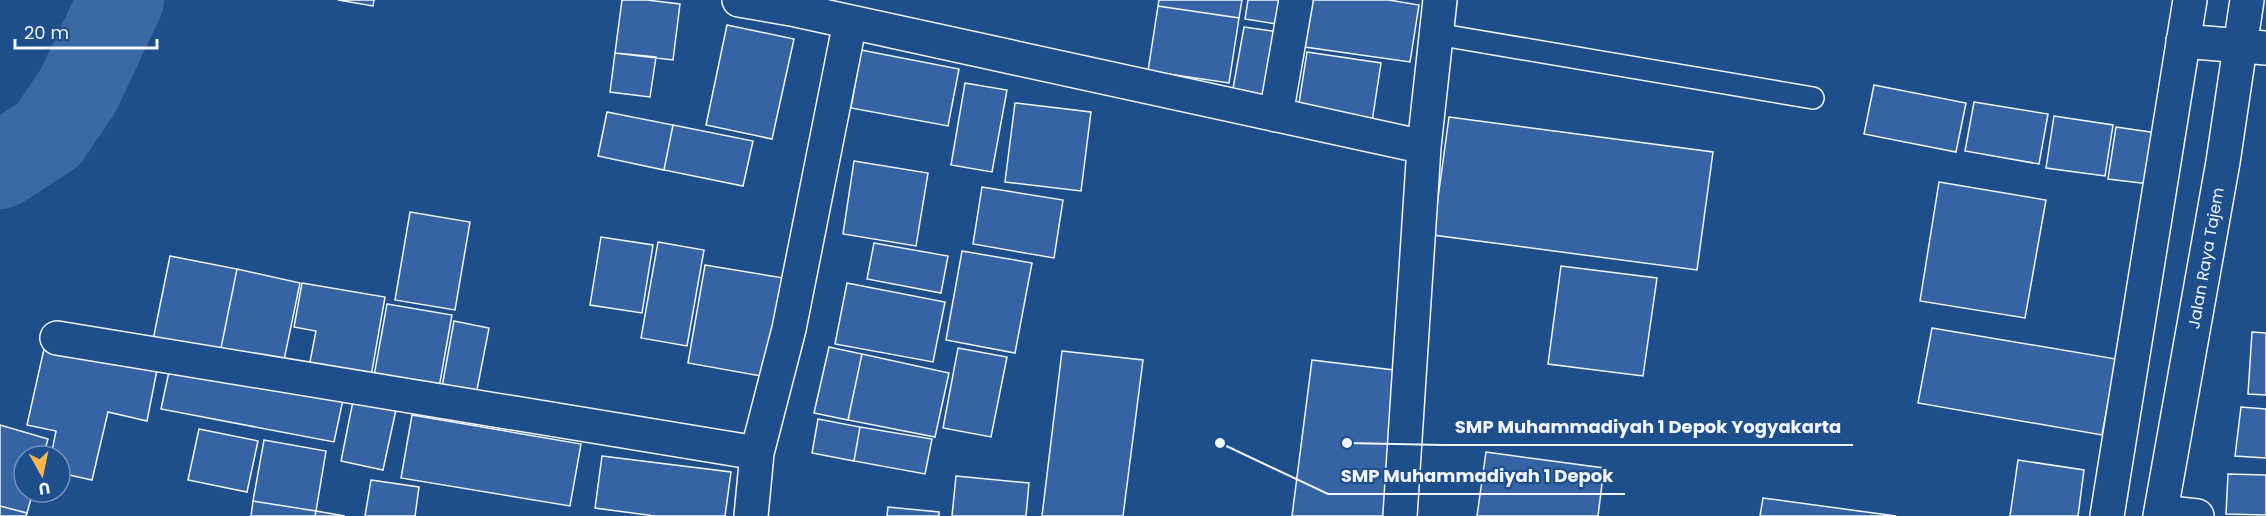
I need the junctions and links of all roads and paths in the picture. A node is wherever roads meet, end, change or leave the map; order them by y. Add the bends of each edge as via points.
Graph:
1 (739, 0) edge
2 (1296, 0) edge
3 (1440, 0) edge
4 (2190, 0) edge
5 (2247, 0) edge
6 (792, 4) edge
7 (850, 22) junction
8 (1436, 34) junction
9 (2183, 41) junction
10 (2253, 47) edge
11 (1812, 98) dead end
12 (1276, 115) junction
13 (1424, 147) junction
14 (57, 338) dead end
15 (757, 453) junction
16 (2160, 514) edge
17 (752, 516) edge
18 (1400, 516) edge
19 (2107, 516) edge
20 (2197, 516) edge

1 - 6 street
2 - 12 street
3 - 8 street
4 - 9 street
5 - 10 street, Jalan Raya Tajem
6 - 7 street
7 - 12 street
7 - 15 street via 789,329
8 - 11 lane
8 - 13 street
9 - 10 street
9 - 19 street
10 - 16 street, Jalan Raya Tajem via 2223,162
12 - 13 street
13 - 18 street
14 - 15 street
15 - 17 street
16 - 20 street

